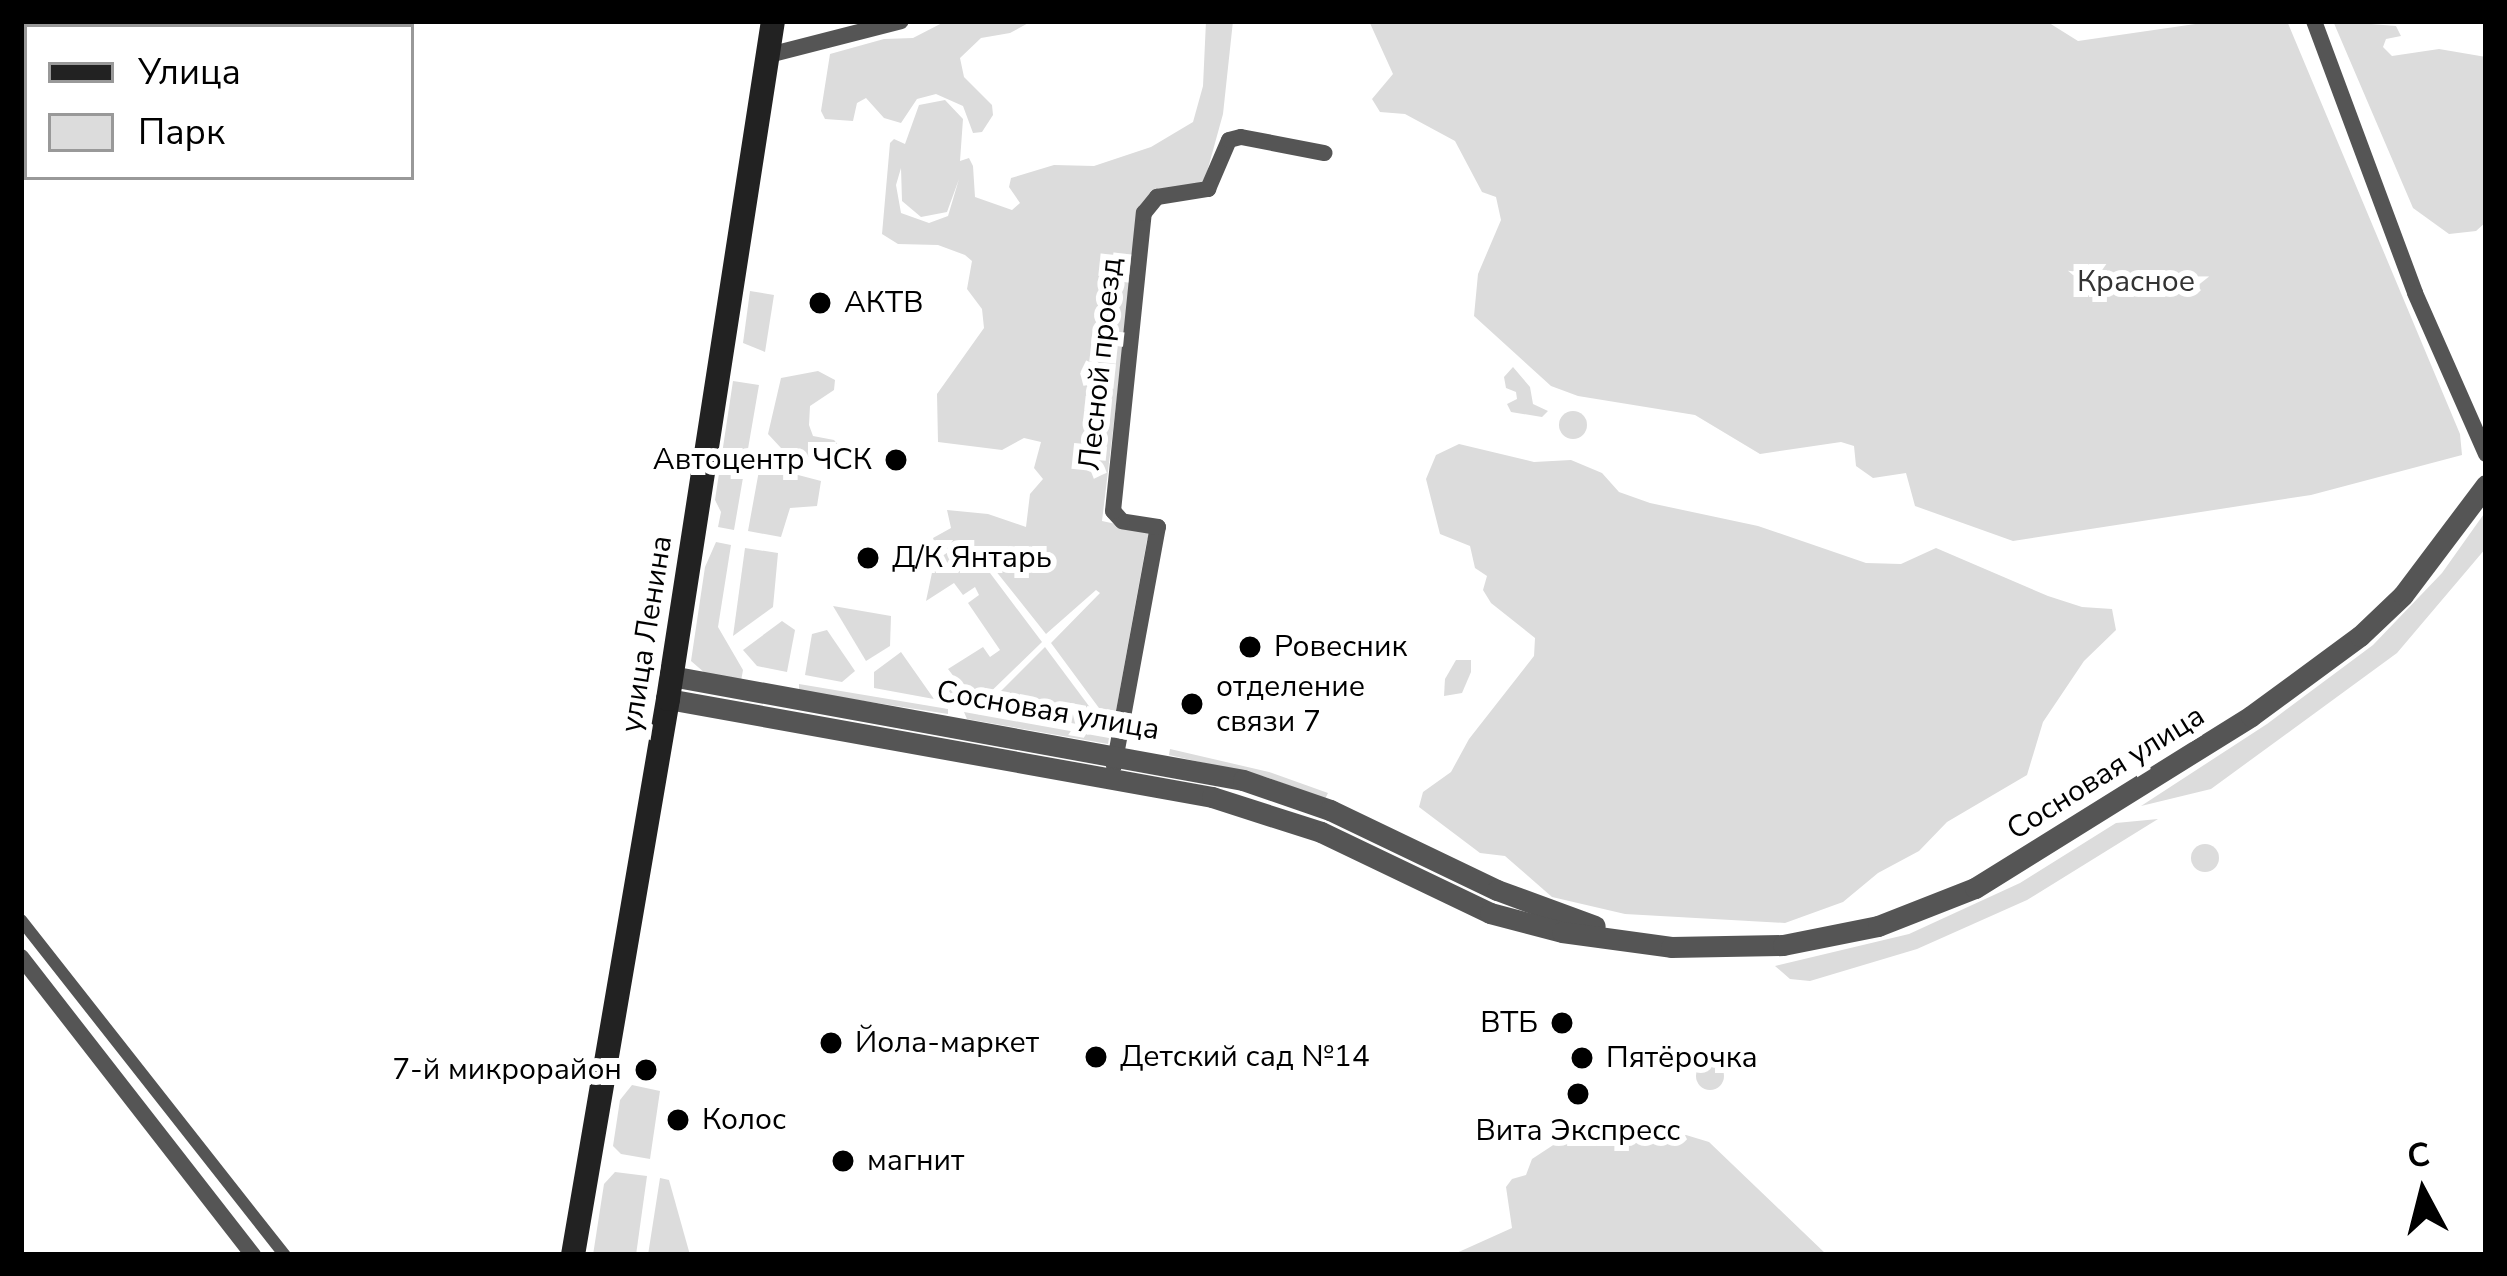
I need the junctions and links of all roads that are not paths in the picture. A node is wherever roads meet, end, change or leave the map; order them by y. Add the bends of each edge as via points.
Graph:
1 (773, 21) edge
2 (901, 21) edge
3 (2314, 21) edge
4 (769, 56) junction
5 (1324, 153) dead end
6 (2486, 454) edge
7 (2486, 485) edge
8 (669, 687) junction
9 (1117, 753) junction
10 (1112, 778) junction
11 (21, 920) edge
12 (1671, 947) junction
13 (21, 957) edge
14 (253, 1255) edge
15 (285, 1255) edge
16 (573, 1255) edge

1 - 4 main road, улица Ленина
2 - 4 street
3 - 6 street via 2407,272
4 - 8 main road, улица Ленина
5 - 9 street, Лесной проезд via 1229,140 1208,189 1157,197 1144,214 1113,511 1122,521 1158,527
7 - 12 street, Сосновая улица via 2429,566 2360,636 2251,716 2000,874 1912,915 1840,935
8 - 9 street, Сосновая улица
8 - 10 street, Сосновая улица
8 - 16 main road, улица Ленина
9 - 10 street, Лесной проезд
9 - 12 street, Сосновая улица via 1285,793 1532,904
10 - 12 street, Сосновая улица via 1278,816 1490,913
11 - 15 street
13 - 14 street

